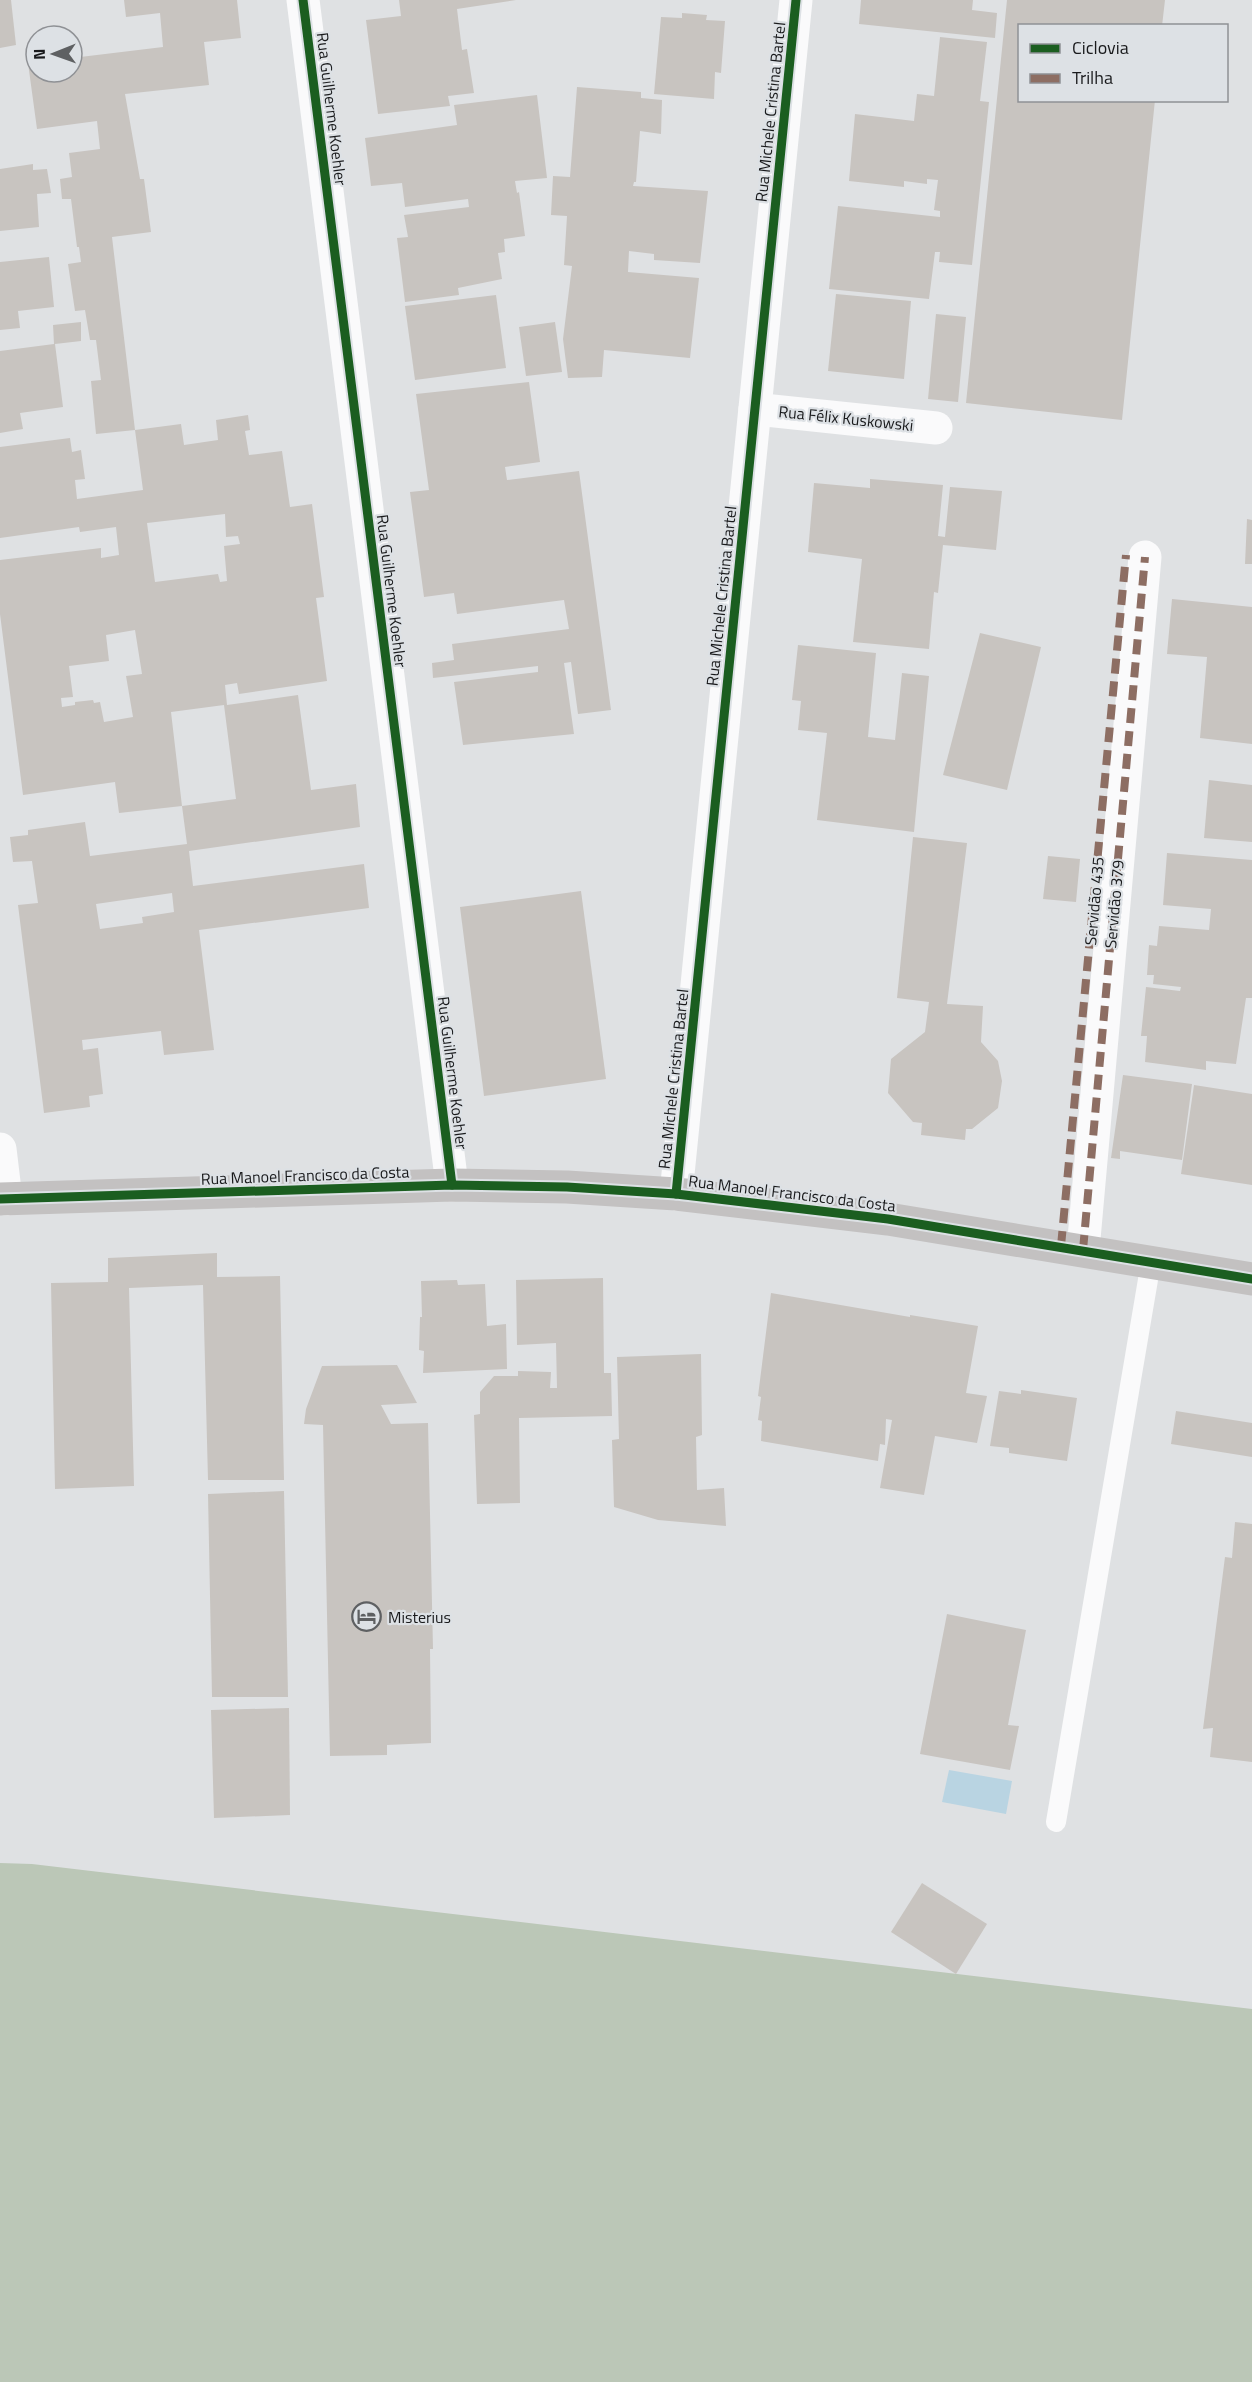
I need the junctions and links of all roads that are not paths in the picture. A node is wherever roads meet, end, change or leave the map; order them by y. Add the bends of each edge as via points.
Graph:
1 (303, 0) edge
2 (796, 0) edge
3 (755, 409) junction
4 (936, 428) dead end
5 (1136, 556) dead end
6 (0, 1149) edge
7 (452, 1185) junction
8 (676, 1194) junction
9 (3, 1199) edge
10 (1072, 1248) junction
11 (1151, 1262) junction
12 (1252, 1279) edge
13 (1056, 1822) dead end

1 - 7 street, Rua Guilherme Koehler
2 - 3 street, Rua Michele Cristina Bartel
3 - 4 street, Rua Félix Kuskowski
3 - 8 street, Rua Michele Cristina Bartel
5 - 10 street, Servidão 379
6 - 9 street
7 - 8 main road, Rua Manoel Francisco da Costa
7 - 9 main road, Rua Manoel Francisco da Costa
8 - 10 main road, Rua Manoel Francisco da Costa via 888,1219
10 - 11 main road, Rua Manoel Francisco da Costa
11 - 12 main road, Rua Manoel Francisco da Costa
11 - 13 lane

